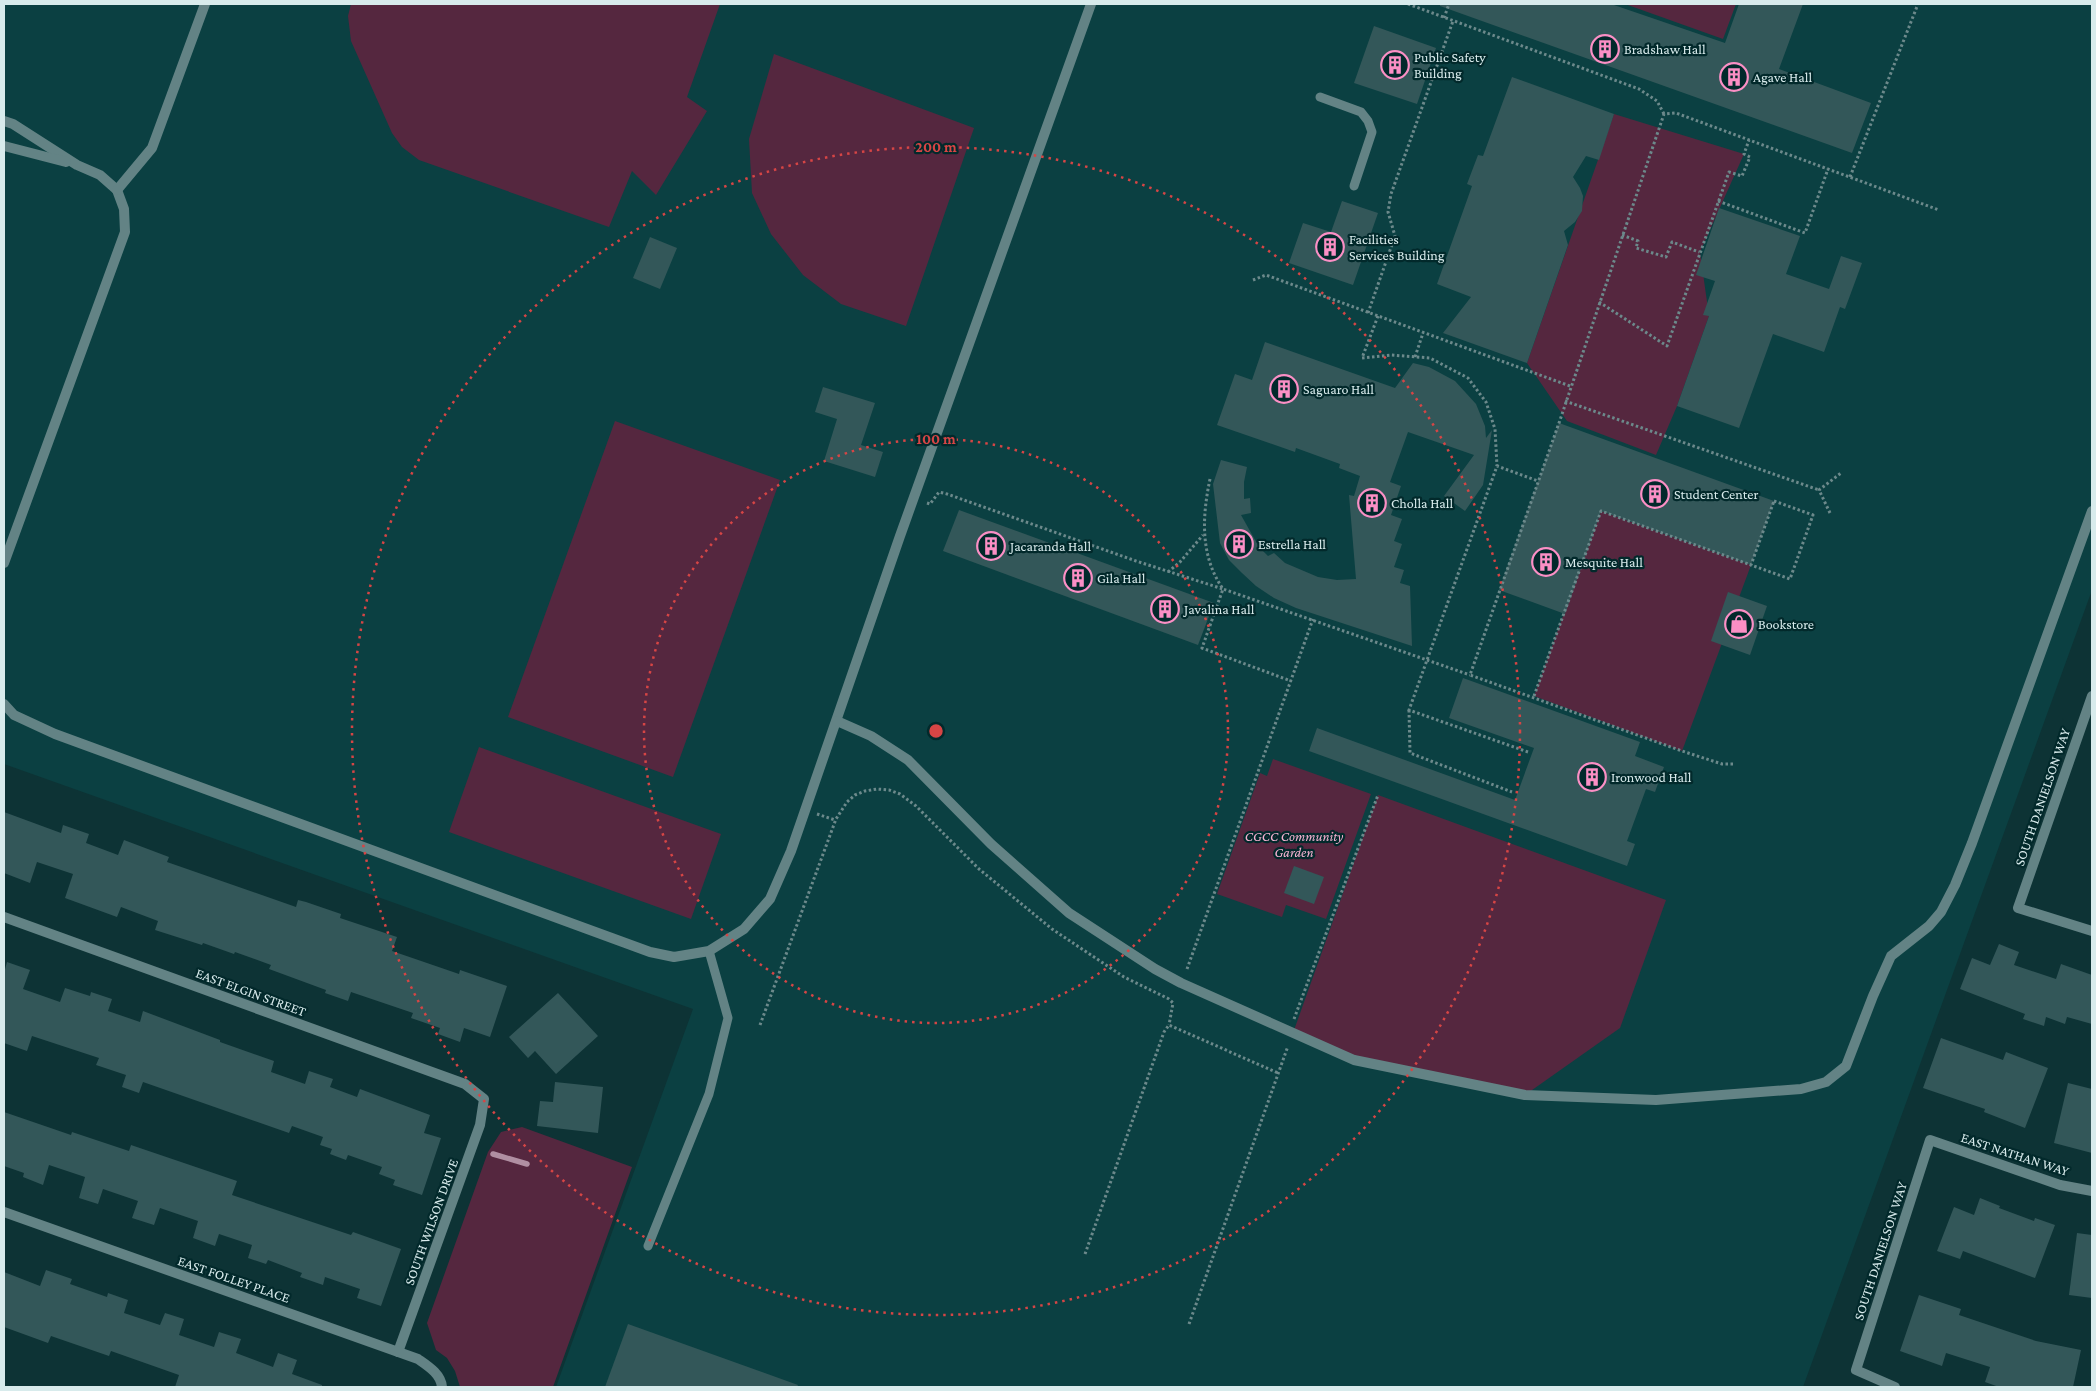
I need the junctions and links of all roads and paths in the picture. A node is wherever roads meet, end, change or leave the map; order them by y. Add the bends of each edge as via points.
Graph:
1 (205, 4) edge
2 (1091, 4) edge
3 (1408, 4) edge
4 (1449, 4) edge
5 (1918, 4) edge
6 (1444, 18) junction
7 (1453, 21) junction
8 (1320, 97) dead end
9 (1664, 114) junction
10 (4, 121) edge
11 (1749, 140) junction
12 (4, 146) edge
13 (77, 165) junction
14 (1828, 169) junction
15 (1850, 177) junction
16 (1354, 186) dead end
17 (117, 190) junction
18 (1718, 201) junction
19 (1939, 210) dead end
20 (1622, 235) junction
21 (1700, 252) junction
22 (1252, 280) dead end
23 (1599, 302) junction
24 (1368, 313) junction
25 (1378, 316) junction
26 (1423, 333) junction
27 (1415, 357) junction
28 (1570, 386) junction
29 (1565, 401) junction
30 (1497, 466) junction
31 (1841, 473) dead end
32 (1210, 479) dead end
33 (1538, 481) junction
34 (1819, 490) junction
35 (914, 498) junction
36 (2092, 511) edge
37 (1830, 513) dead end
38 (1203, 534) junction
39 (4, 563) edge
40 (1751, 565) junction
41 (1168, 572) junction
42 (1222, 589) junction
43 (1313, 619) junction
44 (1427, 659) junction
45 (1470, 675) junction
46 (1290, 681) junction
47 (1534, 696) junction
48 (2092, 696) edge
49 (4, 704) edge
50 (1409, 710) junction
51 (837, 721) junction
52 (1528, 752) dead end
53 (1733, 764) dead end
54 (1512, 792) dead end
55 (1378, 794) dead end
56 (4, 917) edge
57 (2092, 931) edge
58 (709, 951) junction
59 (1181, 983) junction
60 (1172, 1002) junction
61 (760, 1025) dead end
62 (1168, 1025) junction
63 (1292, 1033) junction
64 (1278, 1073) junction
65 (484, 1100) joint
66 (1930, 1140) joint
67 (2092, 1191) edge
68 (4, 1212) edge
69 (648, 1246) dead end
70 (1085, 1254) dead end
71 (1189, 1324) dead end
72 (398, 1352) junction
73 (442, 1387) edge
74 (1895, 1387) edge

1 - 17 street via 152,148
2 - 35 street
3 - 6 path
4 - 6 path
5 - 15 path
6 - 7 path
7 - 9 path via 1639,89 1657,101
7 - 24 path via 1391,194 1388,212 1395,236
8 - 16 lane via 1361,112 1368,121 1372,132
9 - 11 path via 1676,112
9 - 20 path
10 - 13 street
11 - 14 path
11 - 18 path via 1744,154 1750,157 1742,176 1729,172
12 - 13 street
13 - 17 street via 100,175
14 - 15 path
14 - 18 path via 1805,233
15 - 19 path
17 - 39 street via 124,209 126,232
18 - 21 path
20 - 21 path via 1638,241 1636,248 1666,258 1672,242
20 - 23 path
21 - 23 path via 1667,346
22 - 24 path via 1266,276
23 - 28 path
24 - 25 path
25 - 26 path
25 - 27 path via 1362,358
26 - 27 path
26 - 28 path
27 - 30 path via 1430,358 1468,378 1486,402 1495,429
28 - 29 path
29 - 33 path
29 - 34 path
30 - 33 path
30 - 44 path
31 - 34 path
32 - 38 path via 1204,505
33 - 45 path
34 - 37 path
35 - 41 path via 930,504 939,492 947,494
35 - 51 street
36 - 63 street via 1953,890 1929,926 1891,956 1846,1066 1826,1082 1801,1089 1656,1100 1528,1096 1354,1060
38 - 41 path
38 - 42 path
40 - 40 path via 1774,501 1813,515 1790,579
40 - 47 path via 1601,511
41 - 42 path
42 - 43 path
42 - 46 path via 1202,648
43 - 44 path
43 - 46 path
44 - 45 path
44 - 50 path
45 - 47 path
46 - 59 path
47 - 53 path via 1690,754
48 - 57 street, SOUTH DANIELSON WAY via 2018,908
49 - 58 street via 14,715 55,734 650,952 674,957
50 - 52 path
50 - 54 path via 1410,754
51 - 58 street via 791,851 770,899 744,929
51 - 59 street via 871,736 908,760 990,844 1069,913
55 - 63 path via 1294,1016
56 - 65 street, EAST ELGIN STREET via 465,1084
58 - 69 lane via 728,1018 709,1094
59 - 60 path
59 - 63 street
60 - 61 path via 1124,977 1052,929 979,870 908,799 889,790 877,789 855,795 836,819
60 - 62 path
62 - 64 path
62 - 70 path
63 - 64 path
64 - 71 path
65 - 72 street, SOUTH WILSON DRIVE via 480,1125
66 - 67 street, EAST NATHAN WAY via 2060,1185
66 - 74 street, SOUTH DANIELSON WAY via 1856,1370
68 - 72 street, EAST FOLLEY PLACE
72 - 73 street, EAST FOLLEY PLACE via 432,1368

